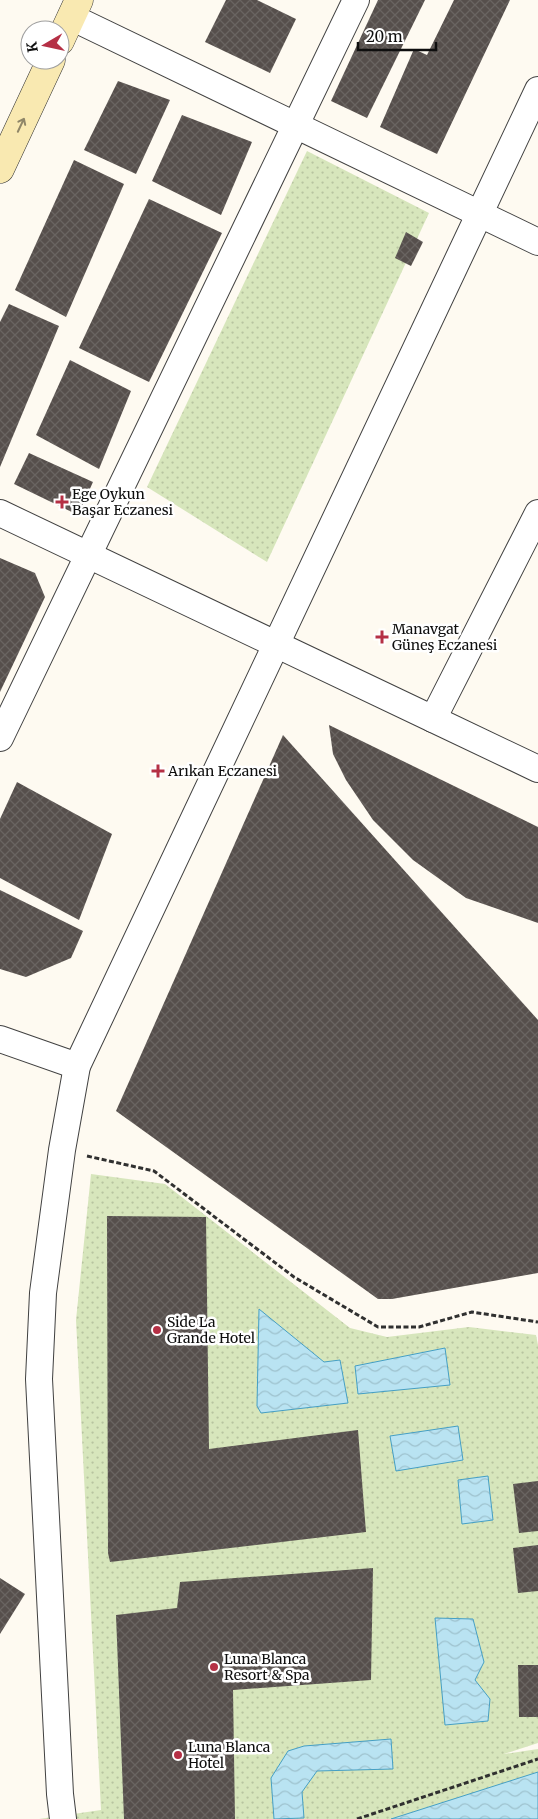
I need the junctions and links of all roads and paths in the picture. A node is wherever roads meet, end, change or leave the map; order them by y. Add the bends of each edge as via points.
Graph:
1 (356, 0) edge
2 (75, 8) edge
3 (70, 20) edge
4 (46, 70) edge
5 (538, 90) edge
6 (296, 125) junction
7 (0, 169) edge
8 (480, 214) junction
9 (538, 242) edge
10 (0, 513) edge
11 (538, 513) edge
12 (88, 555) junction
13 (276, 645) junction
14 (433, 719) junction
15 (0, 738) edge
16 (538, 769) edge
17 (0, 1039) edge
18 (77, 1066) junction
19 (62, 1150) junction
20 (538, 1322) edge
21 (538, 1759) edge
22 (63, 1819) edge
23 (357, 1819) edge

1 - 6 street
2 - 3 main road
2 - 6 street
7 -> 4 main road
5 - 8 street
6 - 8 street
6 - 12 street
8 - 9 street
8 - 13 street
10 - 12 street
11 - 14 street
12 - 13 street
12 - 15 street
13 - 14 street
13 - 18 street
14 - 16 street
17 - 18 street
18 - 19 street
19 - 20 path via 154,1172 294,1277 378,1327 419,1327 472,1312
19 - 22 street via 42,1293 39,1379
21 - 23 path

